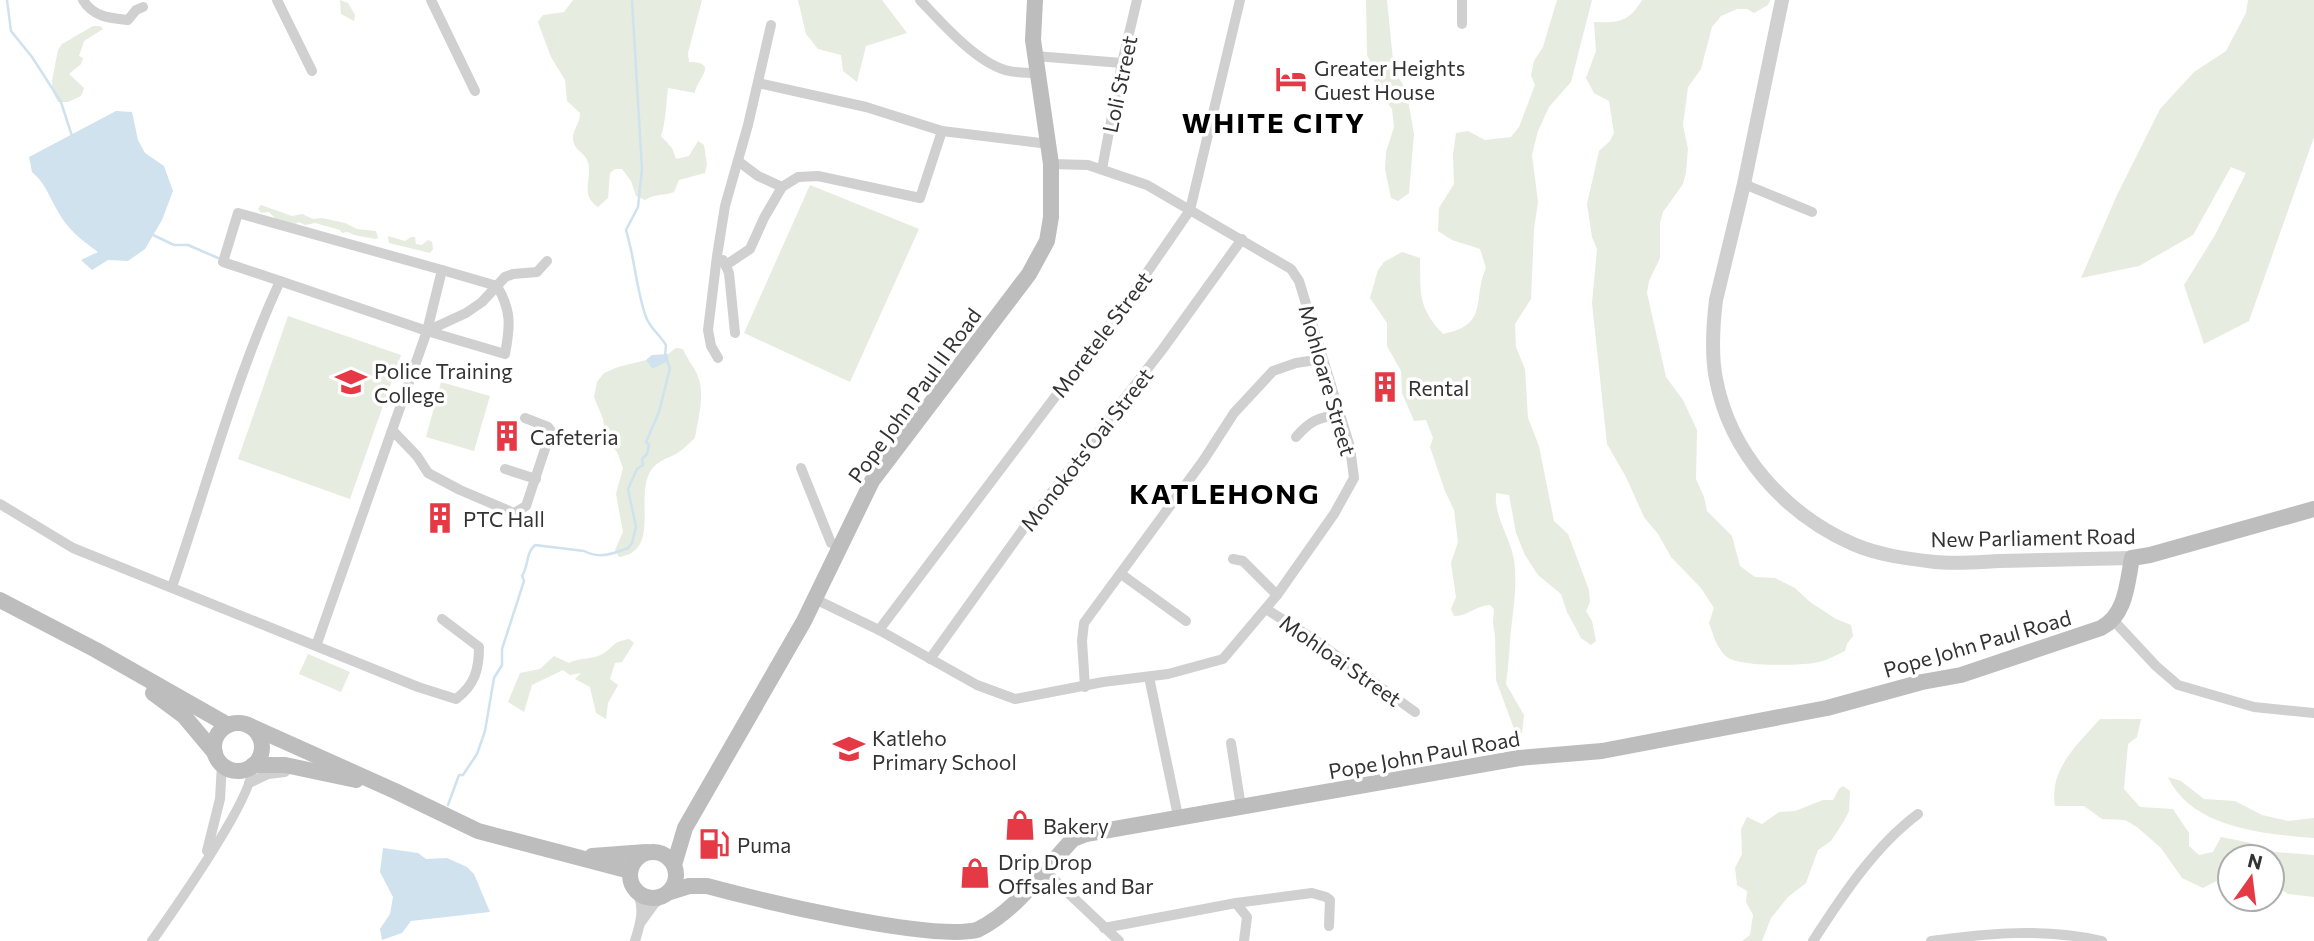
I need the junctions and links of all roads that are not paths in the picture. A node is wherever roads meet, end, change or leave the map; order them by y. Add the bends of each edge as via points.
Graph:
1 (83, 0) edge
2 (277, 0) edge
3 (431, 0) edge
4 (920, 0) edge
5 (937, 0) edge
6 (1035, 0) edge
7 (1137, 0) edge
8 (1240, 0) edge
9 (1462, 0) edge
10 (1782, 0) edge
11 (143, 7) dead end
12 (932, 12) junction
13 (1462, 24) dead end
14 (771, 25) dead end
15 (1035, 56) junction
16 (1122, 63) junction
17 (312, 71) dead end
18 (1038, 74) junction
19 (758, 83) junction
20 (475, 91) dead end
21 (942, 131) junction
22 (1049, 144) junction
23 (738, 160) junction
24 (1051, 164) junction
25 (1102, 169) junction
26 (1744, 184) junction
27 (782, 187) junction
28 (1190, 211) junction
29 (1812, 212) dead end
30 (1242, 239) junction
31 (717, 256) junction
32 (547, 261) dead end
33 (726, 265) junction
34 (442, 270) junction
35 (280, 281) junction
36 (497, 286) junction
37 (428, 331) junction
38 (735, 333) dead end
39 (718, 358) dead end
40 (1322, 359) junction
41 (1340, 415) junction
42 (525, 418) dead end
43 (393, 431) junction
44 (1296, 437) dead end
45 (801, 468) dead end
46 (505, 469) dead end
47 (536, 479) junction
48 (0, 505) edge
49 (2314, 509) edge
50 (840, 548) junction
51 (2132, 558) junction
52 (1233, 559) dead end
53 (1121, 574) junction
54 (172, 587) junction
55 (1277, 595) junction
56 (815, 599) junction
57 (0, 600) edge
58 (1266, 609) junction
59 (442, 619) dead end
60 (1186, 621) dead end
61 (2114, 621) junction
62 (879, 630) junction
63 (67, 634) junction
64 (316, 646) junction
65 (930, 659) junction
66 (1149, 677) junction
67 (1085, 687) junction
68 (1415, 712) dead end
69 (2314, 713) edge
70 (228, 725) junction
71 (248, 725) junction
72 (1231, 743) dead end
73 (218, 758) junction
74 (252, 765) junction
75 (315, 771) junction
76 (249, 783) junction
77 (395, 791) junction
78 (1241, 807) junction
79 (1918, 814) dead end
80 (1178, 816) junction
81 (685, 828) junction
82 (650, 852) junction
83 (575, 856) junction
84 (675, 866) junction
85 (1044, 870) junction
86 (630, 871) junction
87 (198, 873) junction
88 (707, 886) junction
89 (636, 891) junction
90 (667, 894) junction
91 (1236, 903) junction
92 (641, 922) junction
93 (1329, 926) dead end
94 (1104, 928) junction
95 (977, 937) edge
96 (909, 938) edge
97 (152, 941) edge
98 (635, 941) edge
99 (1119, 941) edge
100 (1244, 941) edge
101 (1813, 941) edge
102 (1931, 941) edge
103 (2102, 941) edge

1 - 11 street via 90,10 110,18 128,20
2 - 17 street
3 - 20 street
4 - 12 street
5 - 12 street
6 - 15 main road, Pope John Paul II Road
7 - 16 street, Loli Street
8 - 28 street, Moretele Street
9 - 13 street
10 - 26 street, New Parliament Road
12 - 18 street via 999,68
14 - 19 street
15 - 16 street
15 - 18 main road, Pope John Paul II Road
16 - 25 street, Loli Street
18 - 22 main road, Pope John Paul II Road
19 - 21 street via 866,107
19 - 23 street
21 - 22 street
21 - 27 street via 920,198 818,176 798,177
22 - 24 main road, Pope John Paul II Road
23 - 27 street
23 - 31 street
24 - 25 street, Mohloare Street
24 - 50 main road, Pope John Paul II Road via 1050,230 1041,255 872,481
25 - 28 street, Mohloare Street via 1147,185
26 - 29 street
26 - 51 street, New Parliament Road via 1716,300 1715,376 1737,440 1765,480 1841,538 1890,555 1937,562
27 - 33 street via 750,249
28 - 30 street, Mohloare Street
28 - 62 street, Moretele Street
30 - 40 street, Mohloare Street via 1291,269 1299,281
30 - 65 street, Monokots'Oai Street
31 - 33 street
31 - 39 street via 708,330
32 - 36 street via 537,272 513,274
33 - 38 street
34 - 35 street via 238,213 223,262
34 - 36 street
34 - 37 street
35 - 37 street
35 - 54 street via 219,443
36 - 37 street via 466,313
36 - 37 street via 507,303 510,330 505,354
37 - 43 street
40 - 41 street, Mohloare Street
40 - 53 street via 1273,371 1234,413
41 - 44 street via 1309,422
41 - 55 street, Mohloare Street via 1354,478
42 - 47 street via 551,431
43 - 47 street via 428,473 514,513 526,506
43 - 64 street
45 - 50 street via 831,543
46 - 47 street
48 - 54 street via 73,548
49 - 51 main road, New Parliament Road
50 - 56 main road, Pope John Paul II Road
51 - 61 main road
52 - 55 street via 1250,566
53 - 60 street
53 - 67 street via 1084,624
54 - 64 street
55 - 58 street, Mohloare Street
56 - 62 street, Mohloare Street
56 - 81 main road, Pope John Paul II Road
57 - 63 main road
58 - 66 street, Mohloare Street via 1223,659
58 - 68 street, Mohloai Street
59 - 64 street via 479,647 476,678 456,699
61 - 69 street via 2178,685 2254,707
61 - 78 main road, Pope John Paul Road via 1961,675 1827,708 1602,751 1519,758
62 - 65 street, Mohloare Street
63 - 70 main road
63 - 73 main road via 174,708
65 - 67 street, Mohloare Street via 1015,699
66 - 67 street, Mohloare Street
66 - 80 street
70 - 71 main road
70 - 73 main road via 215,739
71 - 74 main road via 261,744 261,753
71 - 77 main road
72 - 78 street
73 - 74 main road via 236,770
73 - 87 street via 218,810
74 - 75 main road
74 - 76 street
75 - 76 street via 268,774
75 - 77 main road
76 - 87 street
77 - 83 main road via 478,831
78 - 80 main road, Pope John Paul Road
79 - 101 street via 1871,859
80 - 85 main road, Pope John Paul Road via 1073,839
81 - 82 main road
81 - 84 main road
82 - 83 main road
82 - 84 main road via 666,855
82 - 86 main road via 636,859
83 - 86 main road
84 - 88 main road, Pope John Paul Road
84 - 90 main road via 677,877
85 - 94 street
85 - 95 main road, Pope John Paul Road
86 - 89 main road
87 - 97 street
88 - 90 main road, Pope John Paul Road via 689,886
88 - 96 main road, Pope John Paul Road
89 - 90 main road via 649,898
89 - 92 street via 642,906
90 - 92 street
91 - 93 street via 1320,894 1330,900
91 - 94 street
91 - 100 street via 1247,918
92 - 98 street
94 - 99 street
95 - 96 main road, Pope John Paul Road
102 - 103 street via 2032,932

